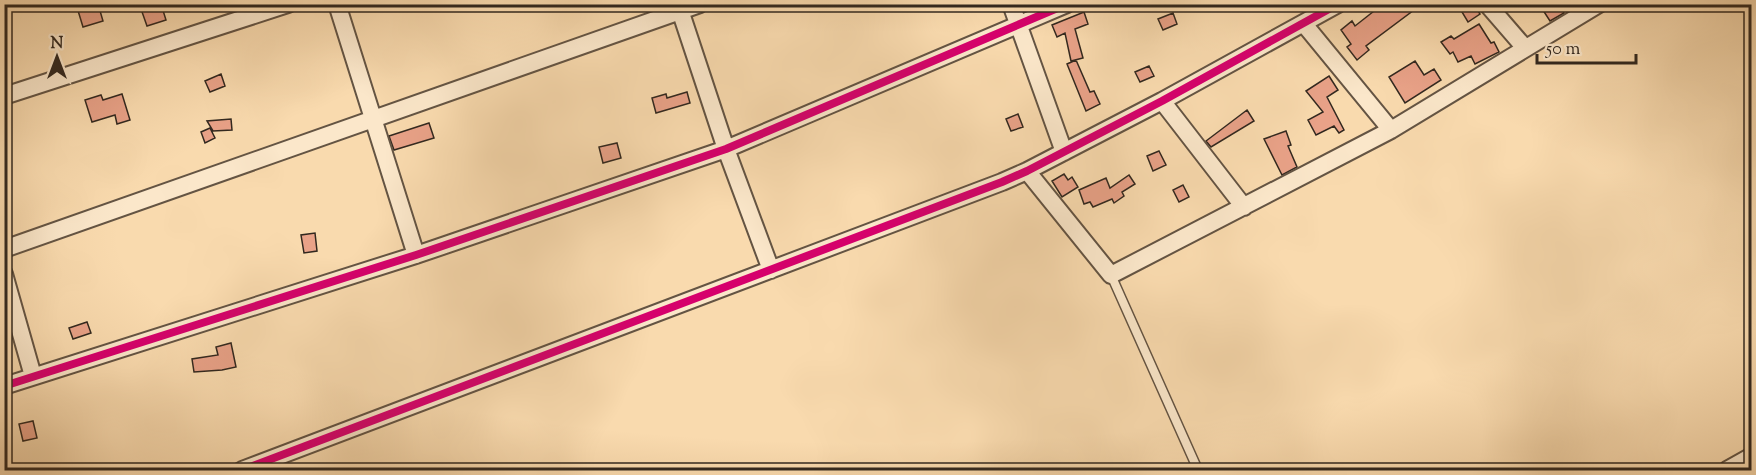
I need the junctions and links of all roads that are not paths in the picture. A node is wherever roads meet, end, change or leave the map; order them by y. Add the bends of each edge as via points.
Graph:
1 (288, 4) edge
2 (337, 4) edge
3 (700, 4) edge
4 (1011, 4) edge
5 (1067, 4) edge
6 (1338, 4) edge
7 (1487, 4) edge
8 (1599, 4) edge
9 (680, 8) edge
10 (1304, 24) junction
11 (1018, 26) junction
12 (1525, 48) junction
13 (4, 96) edge
14 (1161, 101) junction
15 (372, 120) junction
16 (1391, 130) junction
17 (726, 149) junction
18 (1064, 152) junction
19 (1027, 171) junction
20 (1244, 207) junction
21 (4, 249) edge
22 (416, 255) junction
23 (771, 270) junction
24 (4, 274) edge
25 (1111, 275) junction
26 (33, 376) junction
27 (4, 386) edge
28 (1752, 456) edge
29 (242, 471) edge
30 (1198, 471) edge
31 (1727, 471) edge

1 - 13 street
2 - 15 street
3 - 9 street
4 - 11 street
5 - 11 street
6 - 10 street
7 - 12 street
8 - 12 street
9 - 15 street
9 - 17 street
10 - 14 street
10 - 16 street
11 - 17 street
11 - 18 street
12 - 16 street
14 - 18 street
14 - 20 street
15 - 21 street
15 - 22 street
16 - 20 street
17 - 22 street
17 - 23 street
18 - 19 street
19 - 23 street
19 - 25 street
20 - 25 street
22 - 26 street
23 - 29 street
24 - 26 street
25 - 30 lane
26 - 27 street
28 - 31 street

